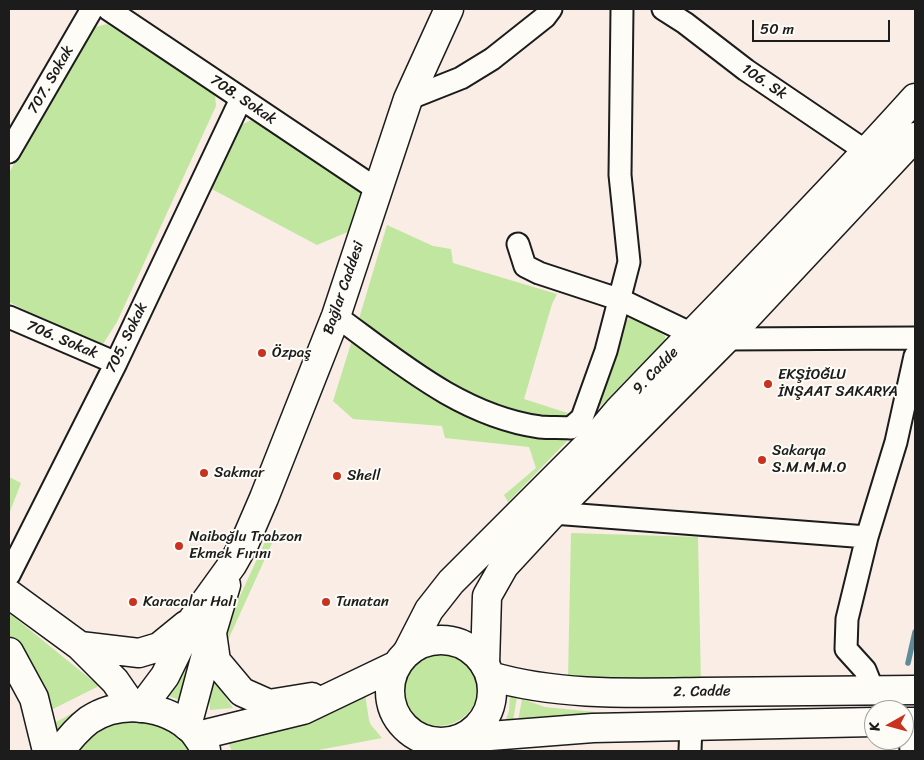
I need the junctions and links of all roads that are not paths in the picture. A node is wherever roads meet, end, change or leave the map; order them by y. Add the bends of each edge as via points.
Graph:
1 (92, 9) edge
2 (108, 9) edge
3 (449, 9) edge
4 (551, 9) edge
5 (622, 9) edge
6 (663, 9) edge
7 (915, 98) edge
8 (241, 99) junction
9 (408, 99) junction
10 (915, 137) edge
11 (9, 152) edge
12 (867, 152) junction
13 (378, 190) junction
14 (518, 244) dead end
15 (621, 300) junction
16 (336, 316) junction
17 (9, 317) edge
18 (692, 334) junction
19 (915, 338) edge
20 (726, 339) junction
21 (915, 356) edge
22 (116, 363) junction
23 (553, 513) junction
24 (866, 536) junction
25 (9, 575) edge
26 (9, 594) edge
27 (202, 625) junction
28 (80, 646) junction
29 (9, 652) edge
30 (403, 658) junction
31 (488, 670) junction
32 (872, 690) junction
33 (915, 690) edge
34 (336, 693) junction
35 (137, 708) junction
36 (864, 723) edge
37 (197, 738) edge
38 (690, 738) edge
39 (450, 743) edge
40 (47, 751) edge
41 (60, 751) edge
42 (403, 751) edge

1 - 11 street, 707. Sokak
2 - 8 street, 708. Sokak
3 - 9 main road, Bağlar Caddesi
4 - 9 street via 492,59 461,78
5 - 15 street via 620,175 629,262
6 - 12 street, 106. Sk
7 - 12 main road, 9. Cadde
8 - 13 street, 708. Sokak
8 - 22 street, 705. Sokak
9 - 13 main road, Bağlar Caddesi
10 - 20 main road, 9. Cadde
12 - 18 main road, 9. Cadde
13 - 16 main road, Bağlar Caddesi
14 - 15 street via 525,266
15 - 16 street via 582,418 571,428 540,427 473,407 436,387
15 - 18 street
16 - 27 main road, Bağlar Caddesi via 273,478 245,542
17 - 22 street, 706. Sokak
18 - 30 main road, 9. Cadde via 596,437 451,582 429,610
19 - 20 street
20 - 23 main road, 9. Cadde
21 - 24 street via 896,442
22 - 25 street, 705. Sokak
23 - 24 street
23 - 31 main road, 9. Cadde via 504,566 486,596
24 - 32 street via 847,619 846,649 866,670
26 - 28 main road
27 - 28 main road via 160,647 139,653
27 - 34 main road via 216,661 242,692 269,704
27 - 35 main road
27 - 37 main road
28 - 35 main road
29 - 40 main road via 34,698
30 - 31 main road via 424,642 441,640 459,643 474,652
30 - 34 main road
30 - 39 main road via 391,681 390,698 395,715 405,729 420,738
31 - 32 main road, 2. Cadde via 518,684 599,692
31 - 39 main road via 492,690 485,718 476,729
32 - 33 main road, 2. Cadde
34 - 37 main road via 303,710
35 - 37 main road via 171,716
35 - 41 main road via 110,711 90,720 72,734
36 - 38 main road
38 - 39 main road via 593,728
39 - 42 main road

